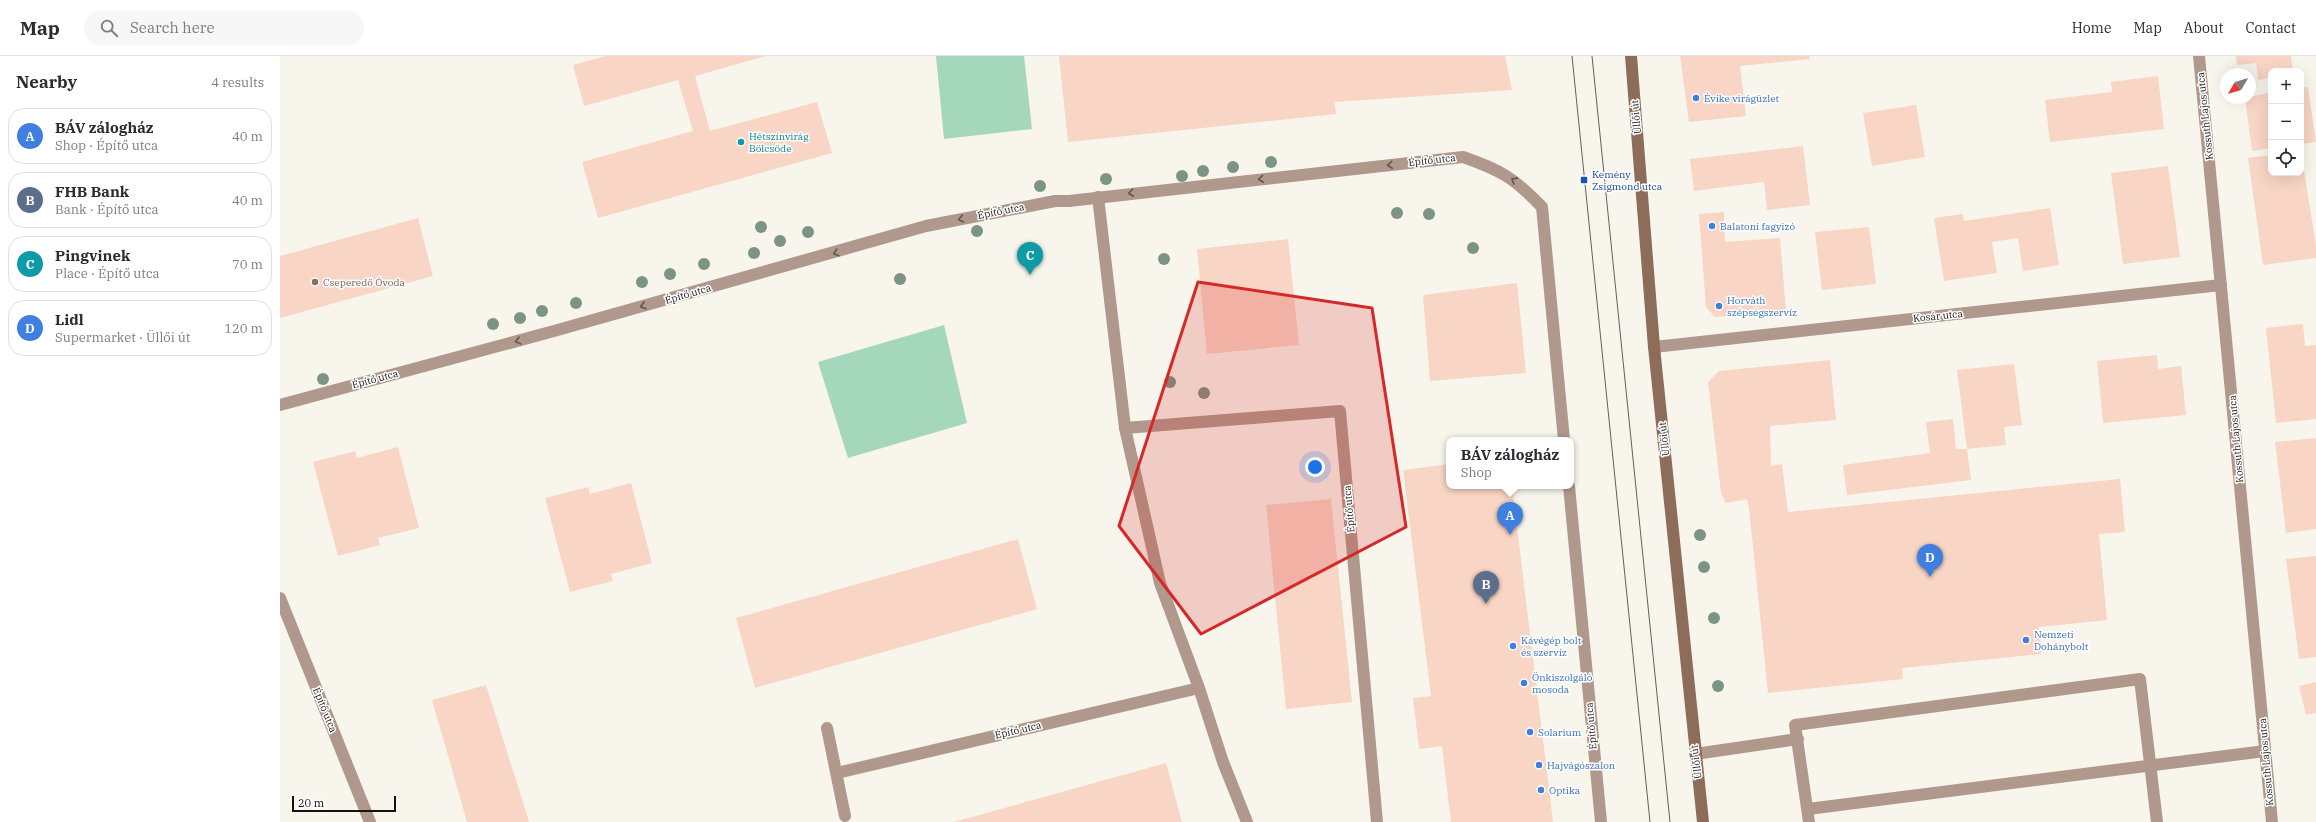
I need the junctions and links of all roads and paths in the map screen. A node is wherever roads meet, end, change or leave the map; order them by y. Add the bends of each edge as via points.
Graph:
1 (1631, 56) edge
2 (2199, 56) edge
3 (1098, 197) junction
4 (2222, 285) junction
5 (1654, 347) junction
6 (280, 405) edge
7 (1125, 428) junction
8 (1564, 437) edge
9 (1569, 489) edge
10 (280, 598) edge
11 (1199, 688) junction
12 (827, 728) dead end
13 (1798, 739) junction
14 (2265, 751) junction
15 (1694, 754) junction
16 (2150, 767) junction
17 (837, 773) junction
18 (1808, 810) junction
19 (845, 816) dead end
20 (370, 822) edge
21 (1247, 822) edge
22 (1377, 822) edge
23 (1601, 822) edge
24 (1703, 822) edge
25 (1810, 822) edge
26 (2157, 822) edge
27 (2272, 822) edge

1 - 5 main road, Üllői út
2 - 4 street, Kossuth Lajos utca
3 -> 6 street, Építő utca via 1048,202 926,226
3 - 7 street
8 -> 3 street, Építő utca via 1542,207 1520,184 1494,168 1463,157
4 - 5 street, Kosár utca
4 - 14 street, Kossuth Lajos utca
5 - 15 main road, Üllői út
7 - 11 street via 1160,583
7 - 22 street, Építő utca via 1340,410
9 - 23 street, Építő utca
10 - 20 street, Építő utca
11 - 17 street, Építő utca
11 - 21 street via 1223,762
12 - 17 street
13 - 15 street
13 - 16 street via 1795,725 2140,679
13 - 18 street
14 - 16 street
14 - 27 street, Kossuth Lajos utca
15 - 24 main road, Üllői út
16 - 18 street
16 - 26 street
17 - 19 street
18 - 25 street

